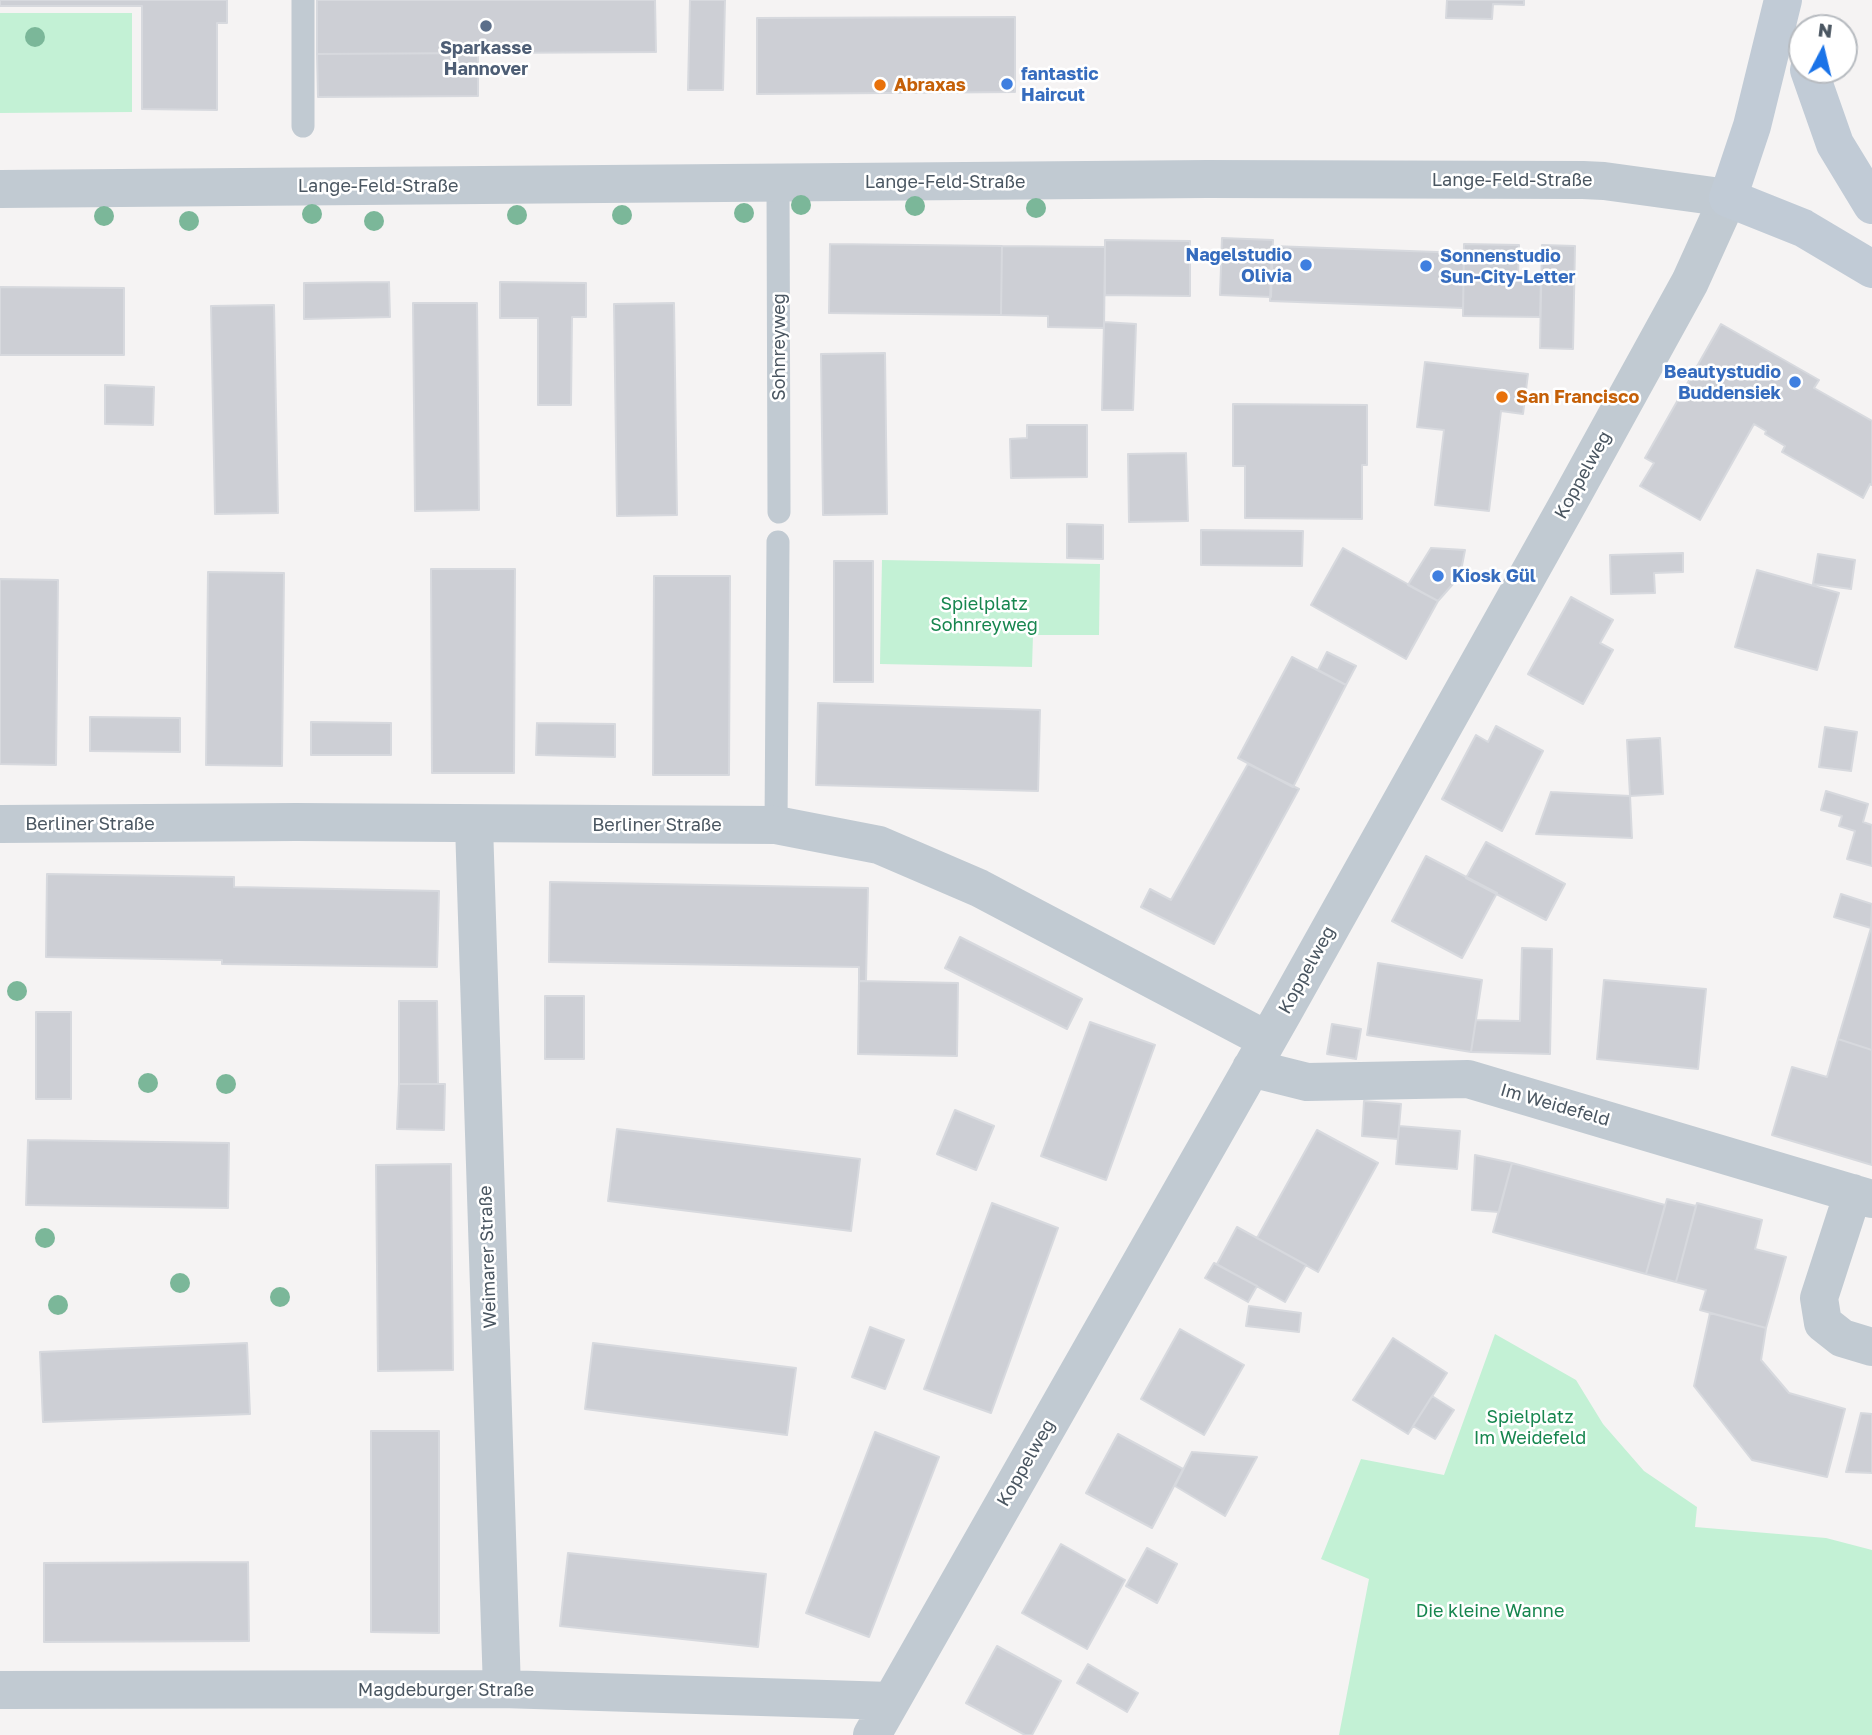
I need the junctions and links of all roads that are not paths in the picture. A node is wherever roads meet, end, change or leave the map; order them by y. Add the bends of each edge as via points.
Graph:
1 (303, 0) edge
2 (1783, 0) edge
3 (1814, 84) edge
4 (303, 127) dead end
5 (778, 183) junction
6 (0, 189) edge
7 (1728, 198) junction
8 (1872, 205) edge
9 (1872, 269) edge
10 (779, 512) dead end
11 (778, 542) dead end
12 (0, 824) edge
13 (474, 825) junction
14 (776, 825) junction
15 (1259, 1054) junction
16 (1862, 1196) edge
17 (1872, 1347) edge
18 (502, 1689) junction
19 (0, 1690) edge
20 (891, 1701) junction
21 (872, 1735) edge

1 - 4 lane
2 - 7 main road via 1752,126
3 - 8 main road via 1835,144
5 - 6 street, Lange-Feld-Straße
5 - 7 street, Lange-Feld-Straße via 1583,180
5 - 10 lane, Sohnreyweg
7 - 9 main road, Lange-Feld-Straße via 1803,228
7 - 15 street, Koppelweg via 1690,282
11 - 14 lane
12 - 13 street, Berliner Straße
13 - 14 street, Berliner Straße
13 - 18 street, Weimarer Straße
14 - 15 street, Berliner Straße via 879,845 979,888
15 - 16 street, Im Weidefeld via 1307,1082 1468,1079
15 - 20 street, Koppelweg
16 - 17 street, Im Weidefeld via 1819,1298 1823,1324 1842,1338
18 - 19 street, Magdeburger Straße
18 - 20 street, Magdeburger Straße
20 - 21 street, Koppelweg

